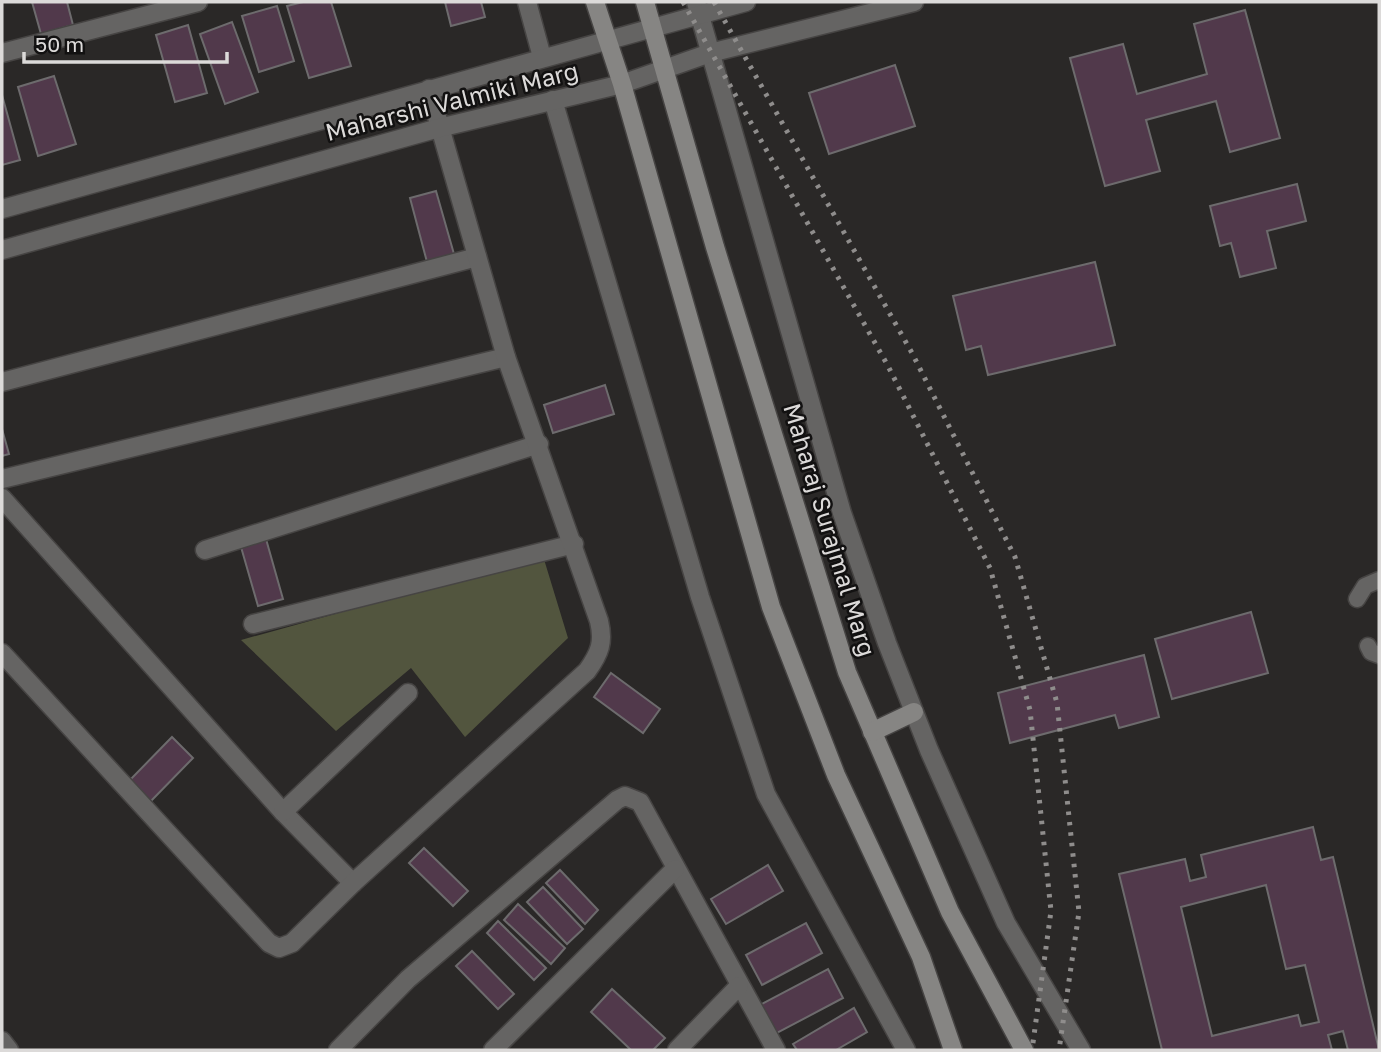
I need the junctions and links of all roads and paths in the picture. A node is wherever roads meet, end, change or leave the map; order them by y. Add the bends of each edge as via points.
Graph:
1 (198, 2) edge
2 (527, 2) edge
3 (595, 2) edge
4 (645, 2) edge
5 (746, 2) edge
6 (914, 2) edge
7 (697, 8) edge
8 (652, 28) junction
9 (607, 41) junction
10 (2, 53) edge
11 (710, 53) junction
12 (542, 57) junction
13 (664, 71) junction
14 (622, 84) junction
15 (429, 89) junction
16 (553, 100) junction
17 (439, 128) junction
18 (2, 209) edge
19 (2, 250) edge
20 (477, 257) junction
21 (506, 357) junction
22 (2, 382) edge
23 (539, 444) junction
24 (2, 479) edge
25 (2, 498) edge
26 (574, 544) junction
27 (205, 550) dead end
28 (1379, 580) edge
29 (1357, 599) dead end
30 (253, 624) dead end
31 (2, 653) edge
32 (408, 693) dead end
33 (914, 712) junction
34 (872, 732) junction
35 (282, 813) junction
36 (675, 869) junction
37 (352, 883) junction
38 (739, 986) junction
39 (2, 1041) edge
40 (9, 1050) edge
41 (338, 1050) edge
42 (493, 1050) edge
43 (677, 1050) edge
44 (776, 1050) edge
45 (906, 1050) edge
46 (953, 1050) edge
47 (1024, 1050) edge
48 (1081, 1050) edge

1 - 10 street
2 - 12 street
3 - 9 main road
4 - 8 main road, Maharaj Surajmal Marg
5 - 7 street, Maharshi Valmiki Marg
6 - 11 street, Maharshi Valmiki Marg
7 - 8 street, Maharshi Valmiki Marg
7 - 11 street
8 - 9 street, Maharshi Valmiki Marg
8 - 13 main road, Maharaj Surajmal Marg
9 - 12 street, Maharshi Valmiki Marg
9 - 14 main road
11 - 13 street, Maharshi Valmiki Marg
11 - 33 street via 842,513
12 - 15 street, Maharshi Valmiki Marg
13 - 14 street, Maharshi Valmiki Marg
13 - 34 main road, Maharaj Surajmal Marg via 843,659
14 - 16 street, Maharshi Valmiki Marg
14 - 46 main road via 771,607 836,775 921,957
15 - 17 street
15 - 18 street, Maharshi Valmiki Marg
16 - 17 street, Maharshi Valmiki Marg
16 - 45 street via 700,597 766,794
17 - 19 street, Maharshi Valmiki Marg
17 - 20 street
20 - 21 street
20 - 22 street
21 - 23 street
21 - 24 street
23 - 26 street
23 - 27 street
25 - 35 street
26 - 30 street
26 - 37 street via 603,638 599,653 587,671
28 - 29 lane via 1365,586
31 - 37 street via 269,943 279,948 292,943
32 - 35 street
33 - 34 main road
33 - 48 street via 1006,923
34 - 47 main road, Maharaj Surajmal Marg via 950,912
35 - 37 street
36 - 38 street
36 - 41 street via 640,802 634,797 617,800 408,979
36 - 42 street
38 - 43 street
38 - 44 street
39 - 40 street

